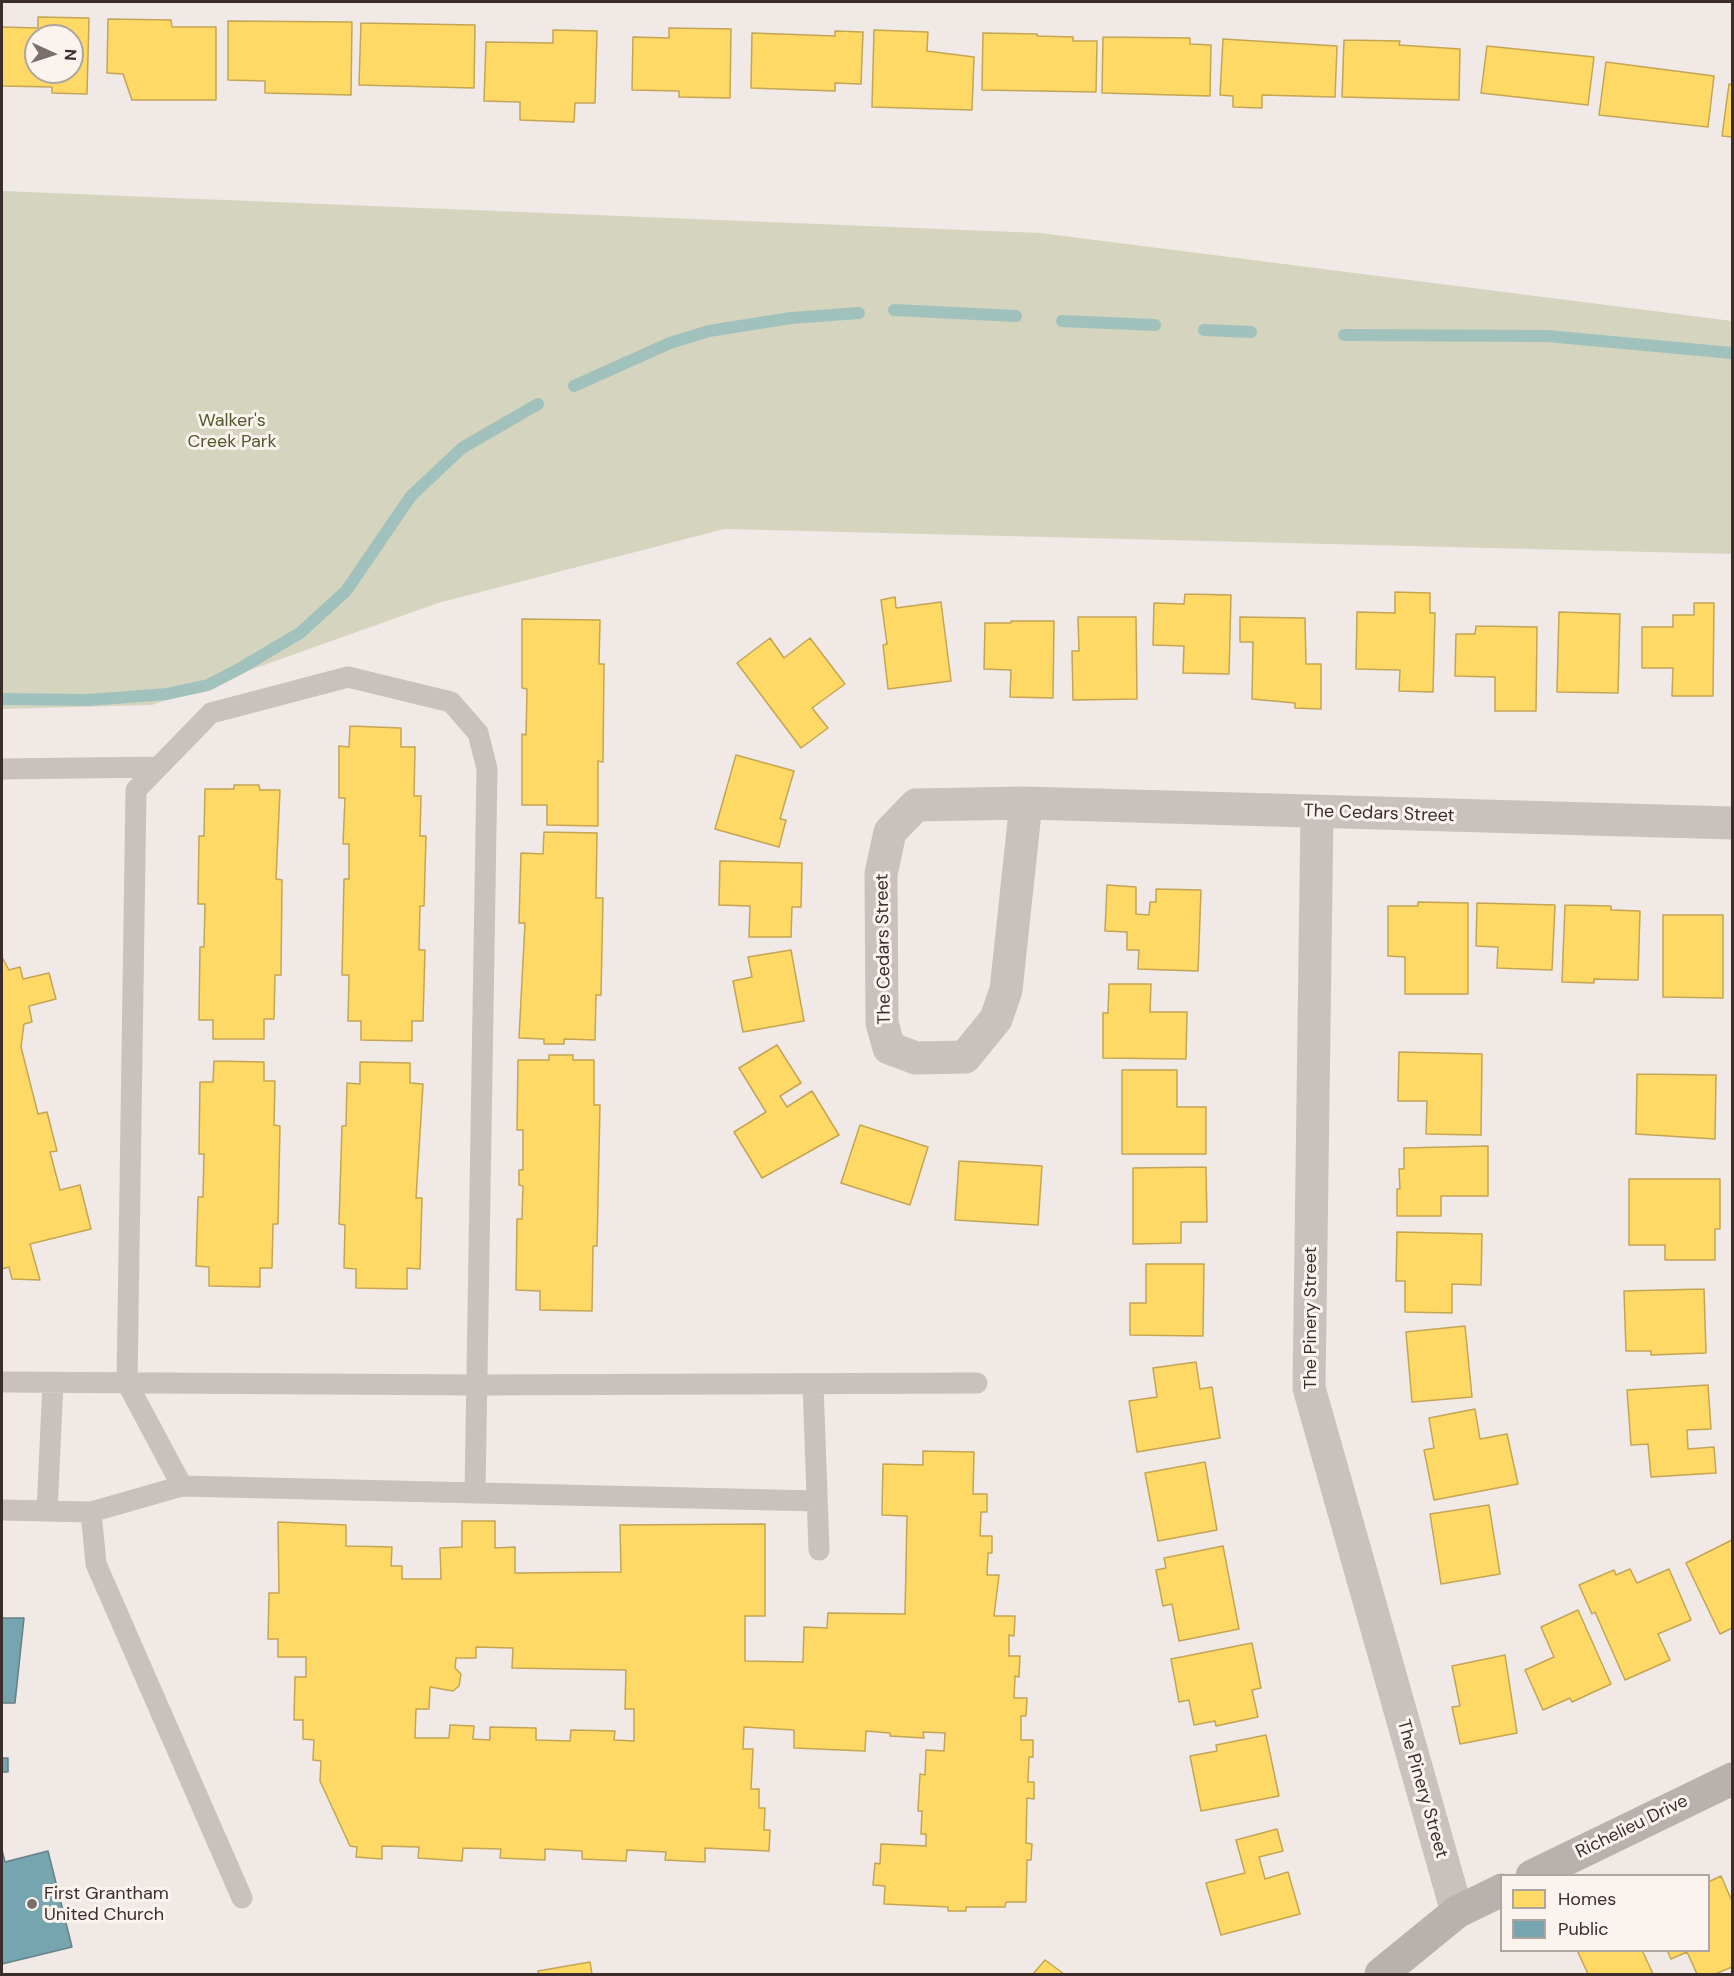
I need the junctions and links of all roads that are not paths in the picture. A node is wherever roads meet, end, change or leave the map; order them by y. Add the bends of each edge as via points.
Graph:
1 (158, 767) junction
2 (2, 769) edge
3 (1026, 803) junction
4 (1317, 812) junction
5 (1732, 823) edge
6 (2, 1382) edge
7 (53, 1383) junction
8 (127, 1383) junction
9 (977, 1383) dead end
10 (813, 1384) junction
11 (477, 1385) junction
12 (182, 1486) junction
13 (475, 1493) junction
14 (817, 1501) junction
15 (2, 1510) edge
16 (47, 1511) junction
17 (91, 1512) junction
18 (819, 1550) dead end
19 (1732, 1779) edge
20 (1534, 1874) edge
21 (1500, 1891) edge
22 (242, 1898) dead end
23 (1457, 1912) junction
24 (1381, 1974) edge

1 - 2 lane
1 - 8 lane via 136,790
1 - 11 lane via 211,713 348,677 451,702 478,733 487,769
3 - 3 street, The Cedars Street via 1006,990 996,1019 965,1057 916,1058 889,1048 882,1023 881,874 890,832 916,805
3 - 4 street, The Cedars Street
4 - 5 street, The Cedars Street
4 - 23 street, The Pinery Street via 1309,1388
6 - 7 lane
7 - 8 lane
7 - 16 lane
8 - 11 lane
8 - 12 lane
9 - 10 lane
10 - 11 lane
10 - 14 lane
11 - 13 lane
12 - 13 lane
12 - 17 lane
13 - 14 lane
14 - 18 lane
15 - 16 lane
16 - 17 lane
17 - 22 lane via 96,1564
19 - 20 street, Richelieu Drive
21 - 23 street
23 - 24 street

